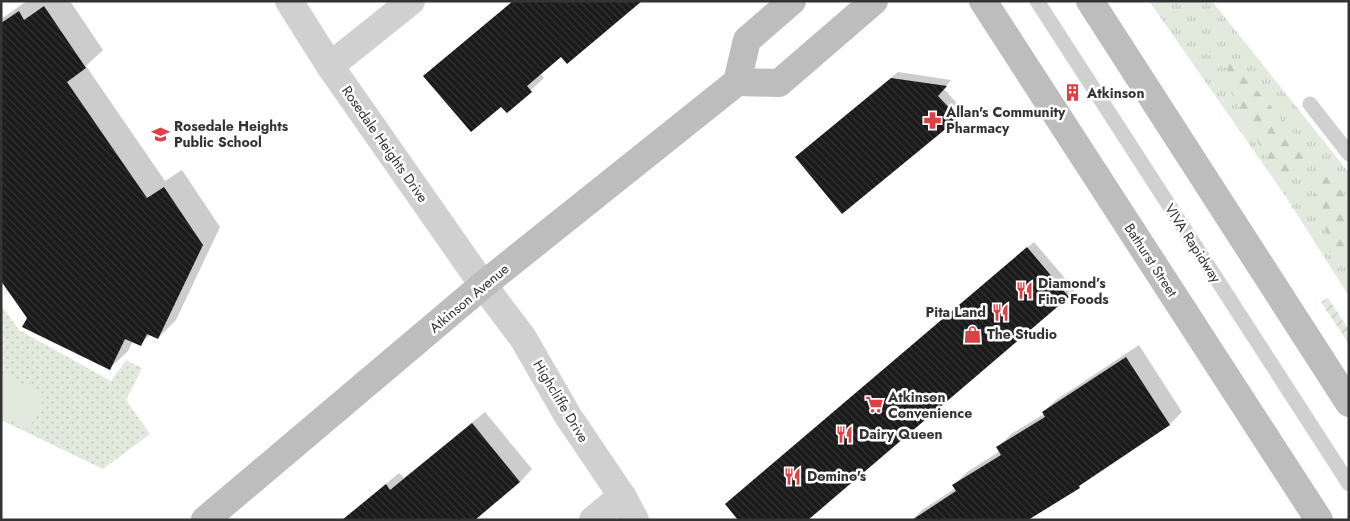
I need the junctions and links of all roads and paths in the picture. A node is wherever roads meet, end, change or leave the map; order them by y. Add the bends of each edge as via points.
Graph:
1 (289, 1) edge
2 (411, 1) edge
3 (792, 1) edge
4 (874, 1) edge
5 (983, 1) edge
6 (1037, 1) edge
7 (1090, 1) edge
8 (330, 66) junction
9 (737, 82) junction
10 (1310, 104) dead end
11 (1349, 154) edge
12 (483, 285) junction
13 (1349, 403) edge
14 (1349, 484) edge
15 (622, 496) junction
16 (205, 520) edge
17 (592, 520) edge
18 (635, 520) edge
19 (1319, 520) edge

1 - 8 street, Rosedale Heights Drive
2 - 8 street
3 - 9 main road via 747,40
4 - 9 main road via 779,83
5 - 19 main road, Bathurst Street
6 - 14 lane, VIVA Rapidway
7 - 13 main road
8 - 12 street, Rosedale Heights Drive
9 - 12 main road, Atkinson Avenue
10 - 11 lane
12 - 15 street, Highcliffe Drive via 523,338 568,416
12 - 16 main road, Atkinson Avenue
15 - 17 street
15 - 18 street, Highcliffe Drive

